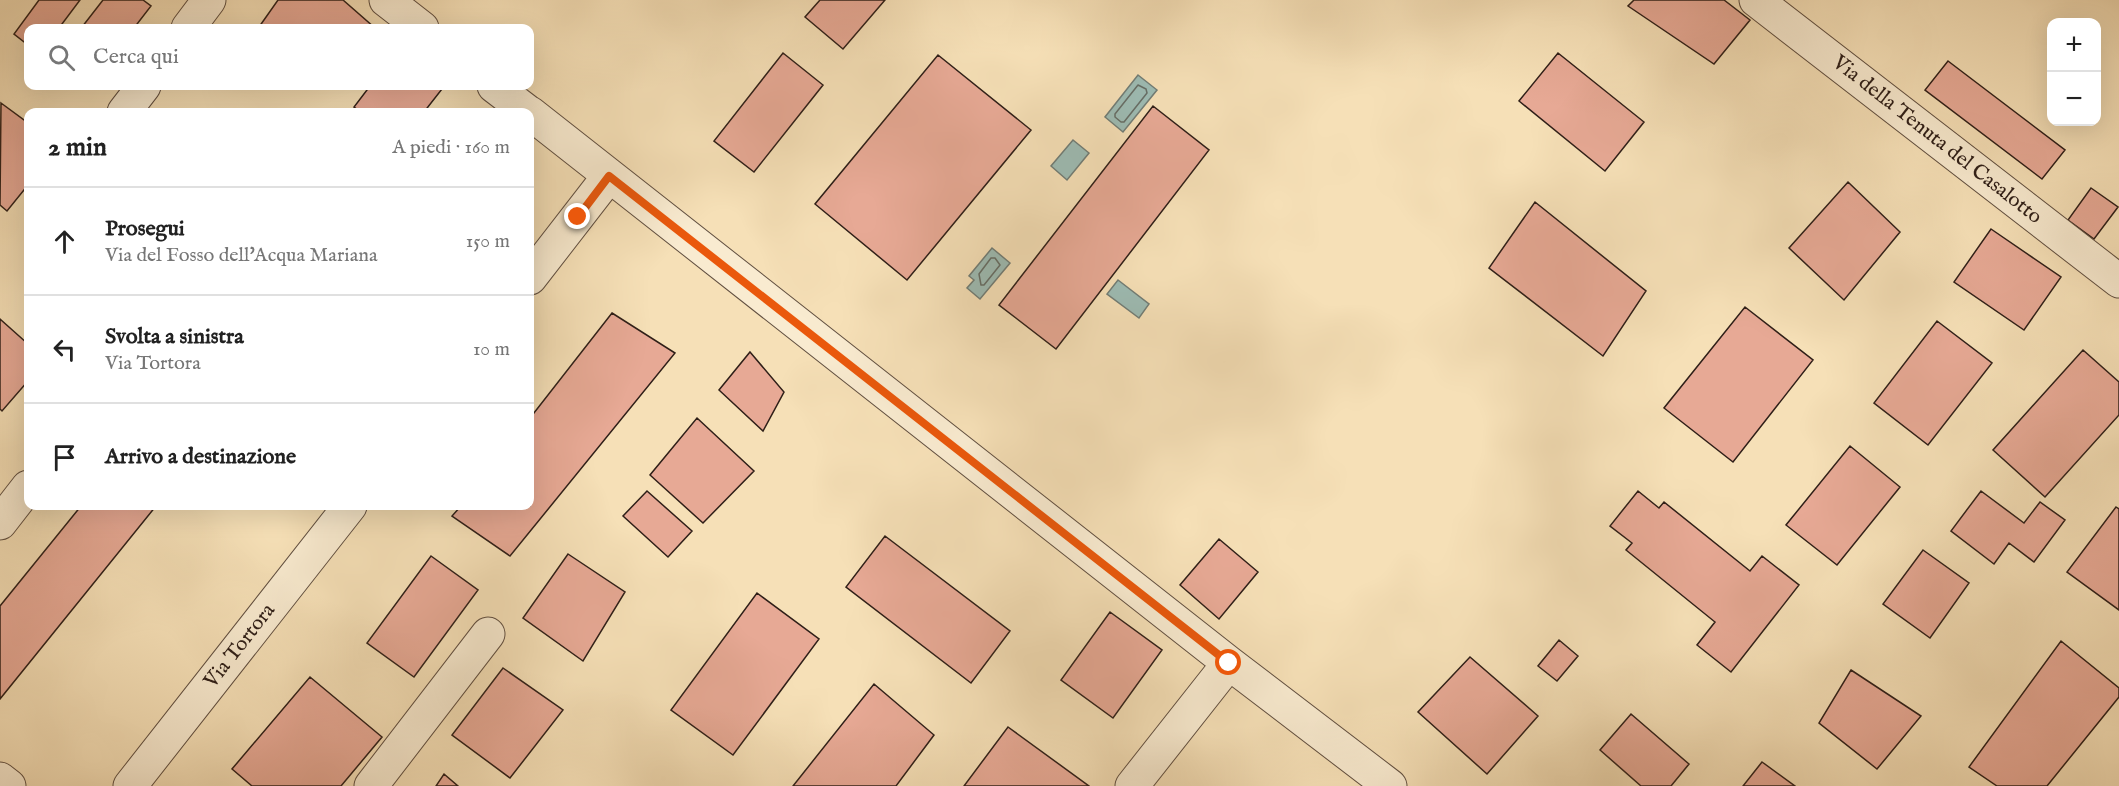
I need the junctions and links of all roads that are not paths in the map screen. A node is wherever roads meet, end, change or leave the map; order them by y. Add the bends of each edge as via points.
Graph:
1 (209, 0) edge
2 (386, 0) edge
3 (1756, 0) edge
4 (191, 24) edge
5 (417, 24) edge
6 (141, 90) edge
7 (499, 90) edge
8 (127, 108) edge
9 (523, 108) edge
10 (534, 117) edge
11 (609, 176) junction
12 (534, 273) edge
13 (2119, 281) edge
14 (24, 492) edge
15 (347, 510) edge
16 (0, 523) edge
17 (488, 634) dead end
18 (1229, 663) junction
19 (0, 779) edge
20 (9, 786) edge
21 (130, 786) edge
22 (371, 786) edge
23 (1132, 786) edge
24 (1390, 786) edge

1 - 4 street
2 - 5 street
3 - 13 street, Via della Tenuta del Casalotto
6 - 8 street
7 - 9 street
10 - 11 street
11 - 12 street
11 - 18 street
14 - 16 street
15 - 21 street, Via Tortora
17 - 22 street
18 - 23 street
18 - 24 street
19 - 20 street

